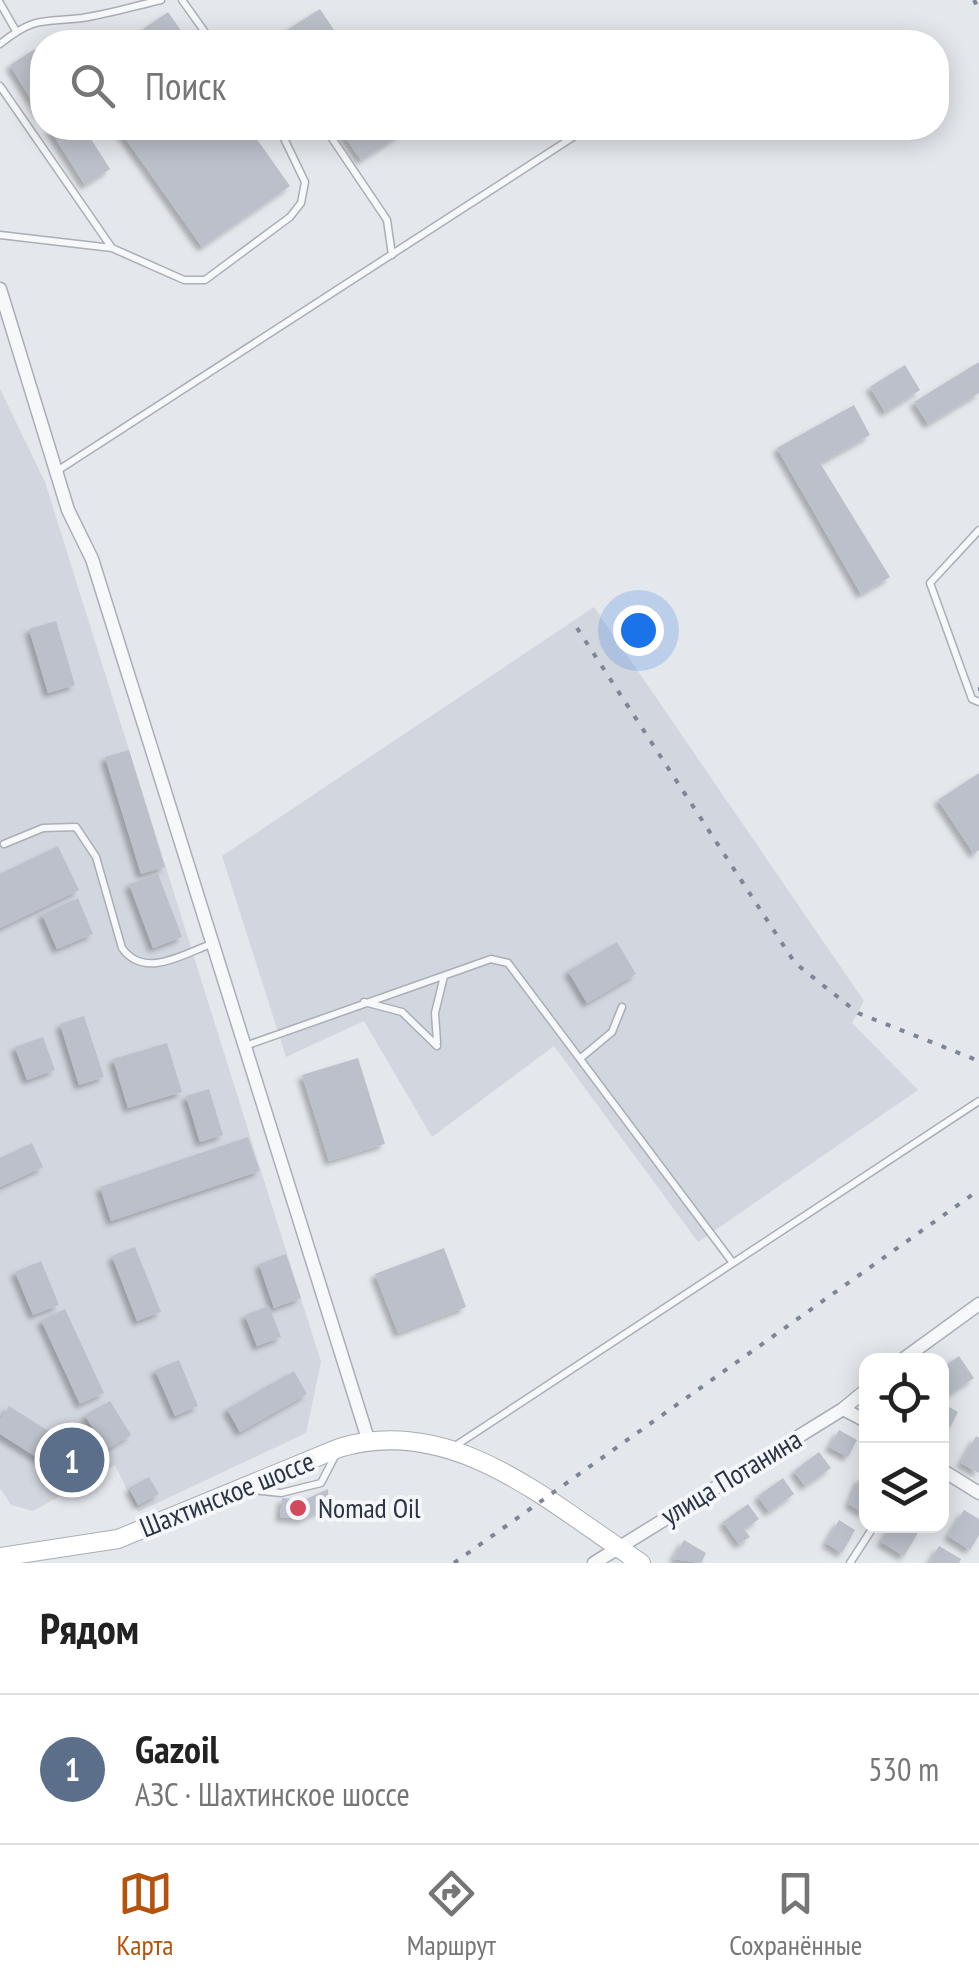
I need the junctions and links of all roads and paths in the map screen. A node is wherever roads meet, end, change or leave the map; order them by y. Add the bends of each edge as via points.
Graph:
1 (161, 0) edge
2 (182, 0) edge
3 (0, 3) edge
4 (203, 30) edge
5 (16, 31) junction
6 (0, 44) edge
7 (0, 86) edge
8 (30, 129) edge
9 (37, 140) edge
10 (285, 140) edge
11 (332, 140) edge
12 (569, 140) edge
13 (0, 234) edge
14 (112, 248) junction
15 (392, 255) junction
16 (0, 289) edge
17 (56, 472) junction
18 (979, 530) edge
19 (979, 702) edge
20 (4, 844) dead end
21 (211, 944) junction
22 (444, 974) junction
23 (361, 1002) junction
24 (622, 1008) dead end
25 (243, 1047) junction
26 (582, 1056) junction
27 (979, 1102) edge
28 (732, 1264) junction
29 (979, 1304) edge
30 (912, 1353) edge
31 (859, 1396) edge
32 (843, 1409) junction
33 (859, 1418) edge
34 (368, 1439) junction
35 (454, 1447) junction
36 (949, 1474) edge
37 (979, 1493) edge
38 (869, 1533) edge
39 (616, 1547) junction
40 (0, 1557) edge
41 (594, 1563) edge
42 (641, 1563) edge
43 (850, 1563) edge

1 - 5 lane via 82,18 52,16
2 - 4 lane
3 - 5 lane
5 - 6 lane
7 - 8 lane
9 - 14 lane
10 - 14 lane via 306,182 301,203 224,270 205,280 184,280
11 - 15 lane via 386,220
12 - 15 lane
13 - 14 lane
15 - 17 lane
16 - 17 street
17 - 21 street via 92,560
18 - 19 lane via 930,584 972,699
20 - 21 lane via 43,828 76,828 96,857 130,960 163,962
21 - 25 street
22 - 23 lane
22 - 23 lane via 435,1013 438,1046 402,1012
22 - 26 lane via 491,959 508,963
23 - 25 lane
24 - 26 lane via 612,1032
25 - 34 street
26 - 28 lane
27 - 28 lane
28 - 35 lane
29 - 30 street
31 - 32 street, улица Потанина
32 - 33 street
32 - 39 street, улица Потанина
34 - 35 main road, Шахтинское шоссе
34 - 40 main road, Шахтинское шоссе via 118,1539
35 - 39 main road, Шахтинское шоссе
36 - 37 street
38 - 43 lane
39 - 41 street, улица Потанина
39 - 42 main road, Шахтинское шоссе

